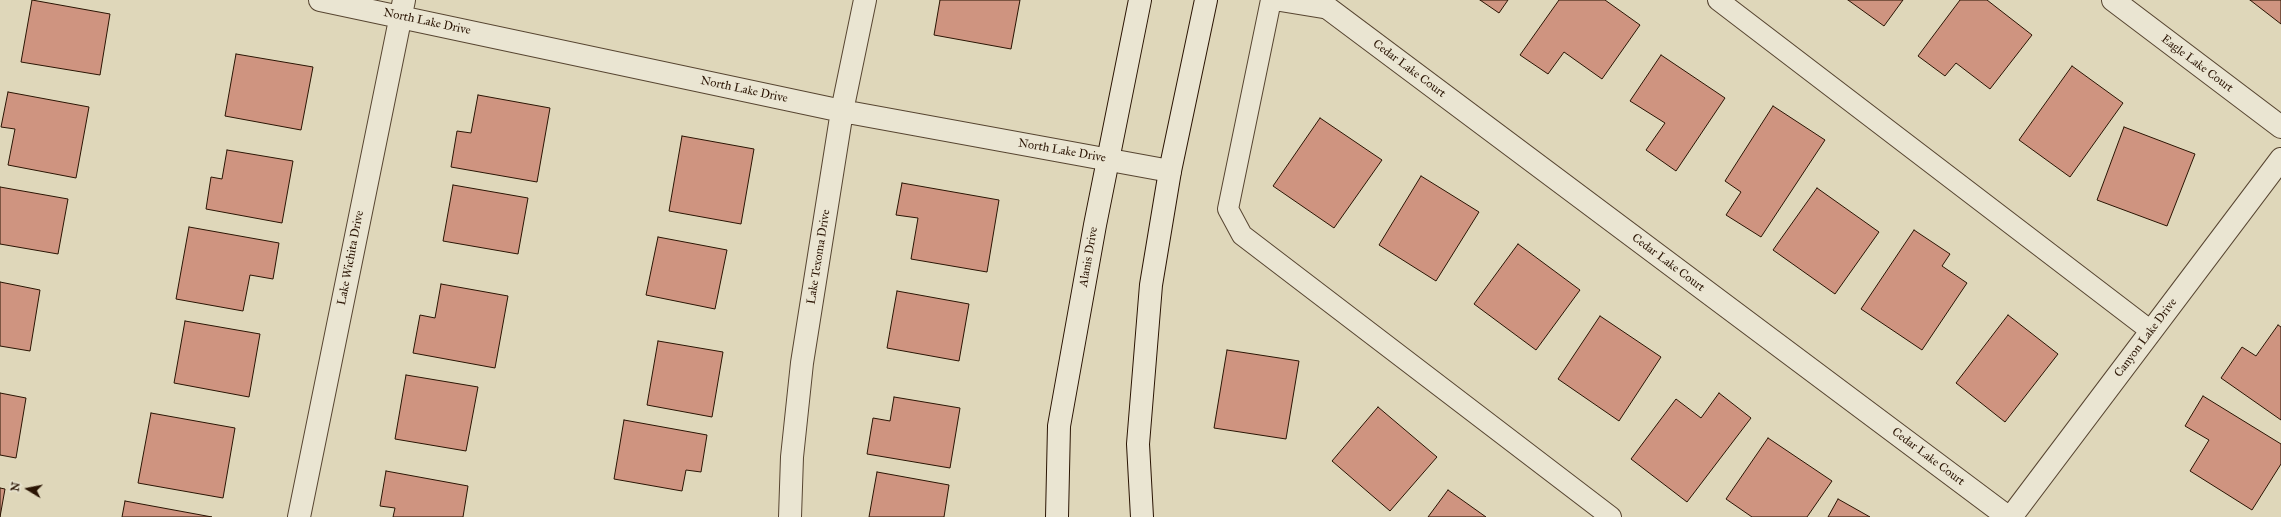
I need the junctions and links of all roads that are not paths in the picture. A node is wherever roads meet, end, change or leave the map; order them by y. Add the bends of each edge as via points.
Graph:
1 (320, 0) edge
2 (865, 0) edge
3 (1140, 0) edge
4 (1206, 0) edge
5 (1273, 0) edge
6 (1718, 0) edge
7 (2113, 0) edge
8 (402, 8) edge
9 (1329, 9) joint
10 (842, 111) junction
11 (2281, 127) edge
12 (1107, 159) junction
13 (2281, 159) edge
14 (1170, 171) junction
15 (2151, 332) junction
16 (299, 517) edge
17 (790, 517) edge
18 (1057, 517) edge
19 (1142, 517) edge
20 (1611, 517) edge
21 (2008, 517) edge
22 (2011, 517) edge

1 - 8 street, North Lake Drive
2 - 10 street, Lake Texoma Drive
3 - 12 street, Alanis Drive
4 - 14 street
5 - 9 lane
5 - 20 lane via 1228,209 1242,235
6 - 15 lane
7 - 11 street, Eagle Lake Court
8 - 10 street, North Lake Drive
8 - 16 street, Lake Wichita Drive
9 - 21 street, Cedar Lake Court
10 - 12 street, North Lake Drive
10 - 17 street, Lake Texoma Drive via 802,363 792,457
12 - 14 street, North Lake Drive
12 - 18 street, Alanis Drive via 1059,426
13 - 15 street, Canyon Lake Drive
14 - 19 street via 1151,285 1138,444
15 - 22 street, Canyon Lake Drive

